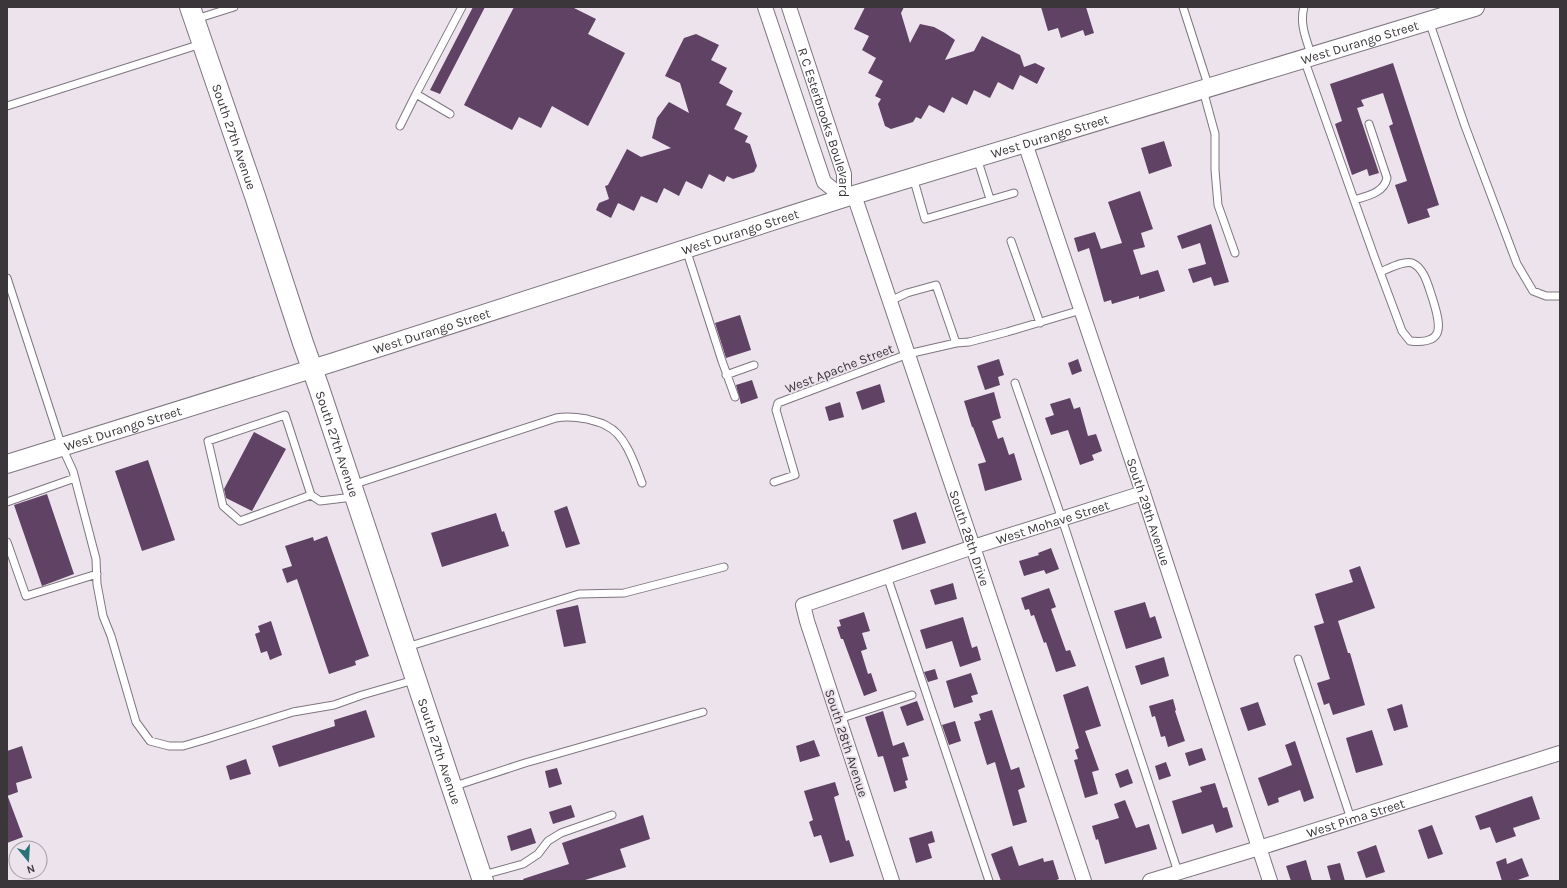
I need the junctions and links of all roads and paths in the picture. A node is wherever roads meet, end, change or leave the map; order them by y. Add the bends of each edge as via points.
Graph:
1 (234, 7) edge
2 (462, 7) edge
3 (764, 7) edge
4 (789, 7) edge
5 (1183, 7) edge
6 (1304, 7) edge
7 (1475, 7) edge
8 (192, 13) edge
9 (1429, 21) junction
10 (203, 44) junction
11 (1308, 58) junction
12 (1206, 89) junction
13 (416, 94) junction
14 (7, 106) edge
15 (450, 114) dead end
16 (1369, 124) dead end
17 (400, 126) dead end
18 (1025, 143) junction
19 (977, 158) junction
20 (913, 177) junction
21 (1014, 193) dead end
22 (849, 196) junction
23 (990, 200) junction
24 (1354, 200) junction
25 (1011, 241) dead end
26 (686, 249) junction
27 (1234, 253) dead end
28 (1380, 272) junction
29 (7, 278) edge
30 (1560, 296) edge
31 (890, 301) junction
32 (1081, 310) junction
33 (1040, 323) junction
34 (956, 343) junction
35 (908, 354) junction
36 (754, 365) dead end
37 (312, 368) junction
38 (726, 375) junction
39 (1015, 383) dead end
40 (735, 397) dead end
41 (62, 447) junction
42 (7, 464) edge
43 (75, 478) junction
44 (774, 482) dead end
45 (642, 483) dead end
46 (354, 491) junction
47 (1143, 493) junction
48 (311, 495) junction
49 (7, 502) edge
50 (1062, 519) junction
51 (7, 542) edge
52 (974, 547) junction
53 (724, 568) dead end
54 (97, 574) junction
55 (888, 576) junction
56 (804, 605) joint
57 (405, 648) junction
58 (1298, 659) dead end
59 (416, 679) junction
60 (912, 695) dead end
61 (703, 712) dead end
62 (840, 719) junction
63 (1560, 753) edge
64 (451, 787) junction
65 (612, 815) dead end
66 (1351, 819) junction
67 (1259, 848) junction
68 (1178, 872) junction
69 (482, 878) edge
70 (892, 881) edge
71 (989, 881) edge
72 (1084, 881) edge
73 (1150, 881) edge
74 (1270, 881) edge

1 - 8 lane
2 - 13 lane
3 - 22 street, R C Esterbrooks Boulevard via 824,182
4 - 22 street, R C Esterbrooks Boulevard
5 - 12 lane
6 - 11 lane via 1302,20
7 - 9 street, West Durango Street
8 - 10 main road, South 27th Avenue
9 - 11 street, West Durango Street
9 - 30 lane via 1517,264 1533,291 1546,296
10 - 14 lane
10 - 37 main road, South 27th Avenue
11 - 12 street, West Durango Street
11 - 24 lane
12 - 18 street, West Durango Street
12 - 27 lane via 1215,134 1218,205
13 - 15 lane
13 - 17 lane
16 - 24 lane via 1387,178 1386,184 1374,194
18 - 19 street, West Durango Street
18 - 32 street, South 29th Avenue
19 - 20 street, West Durango Street
19 - 23 lane
20 - 22 street, West Durango Street
20 - 23 lane via 925,219
21 - 23 lane
22 - 26 street, West Durango Street
22 - 31 street, South 28th Drive
24 - 28 lane
25 - 33 lane
26 - 37 street, West Durango Street
26 - 38 lane
28 - 28 lane via 1402,331 1410,341 1423,342 1434,337 1440,328 1439,319 1424,275 1419,268 1412,263 1404,263
29 - 41 lane
31 - 34 lane via 906,293 936,285
31 - 35 street, South 28th Drive
32 - 33 lane, West Apache Street
32 - 47 street, South 29th Avenue
33 - 34 lane, West Apache Street via 969,342
34 - 35 lane, West Apache Street
35 - 44 lane, West Apache Street via 778,403 776,410 795,475
35 - 52 street, South 28th Drive
36 - 38 lane
37 - 41 street, West Durango Street
37 - 46 main road, South 27th Avenue
38 - 40 lane
39 - 50 lane
41 - 42 street, West Durango Street
41 - 43 lane
43 - 49 lane
43 - 54 lane via 96,558
45 - 46 lane via 627,448 608,426 568,416 556,418
46 - 48 lane via 320,501
46 - 57 main road, South 27th Avenue
47 - 50 street, West Mohave Street
47 - 67 street, South 29th Avenue
48 - 48 lane via 240,521 223,506 208,441 285,415
50 - 52 street, West Mohave Street
50 - 68 lane
51 - 54 lane via 26,596
52 - 55 street, West Mohave Street
52 - 72 street, South 28th Drive
53 - 57 lane via 624,593 579,594
54 - 59 lane via 103,616 136,722 150,741 169,746 183,746 294,712 334,704
55 - 56 street, West Mohave Street
55 - 71 lane
56 - 62 street, South 28th Avenue via 806,621
57 - 59 main road, South 27th Avenue
58 - 66 lane
59 - 64 main road, South 27th Avenue
60 - 62 lane
61 - 64 lane
62 - 70 street, South 28th Avenue
63 - 66 street, West Pima Street
64 - 69 main road, South 27th Avenue
65 - 69 lane via 561,833 548,841 538,854 523,864
66 - 67 street, West Pima Street
67 - 68 street, West Pima Street
67 - 74 street, South 29th Avenue
68 - 73 street, West Pima Street

